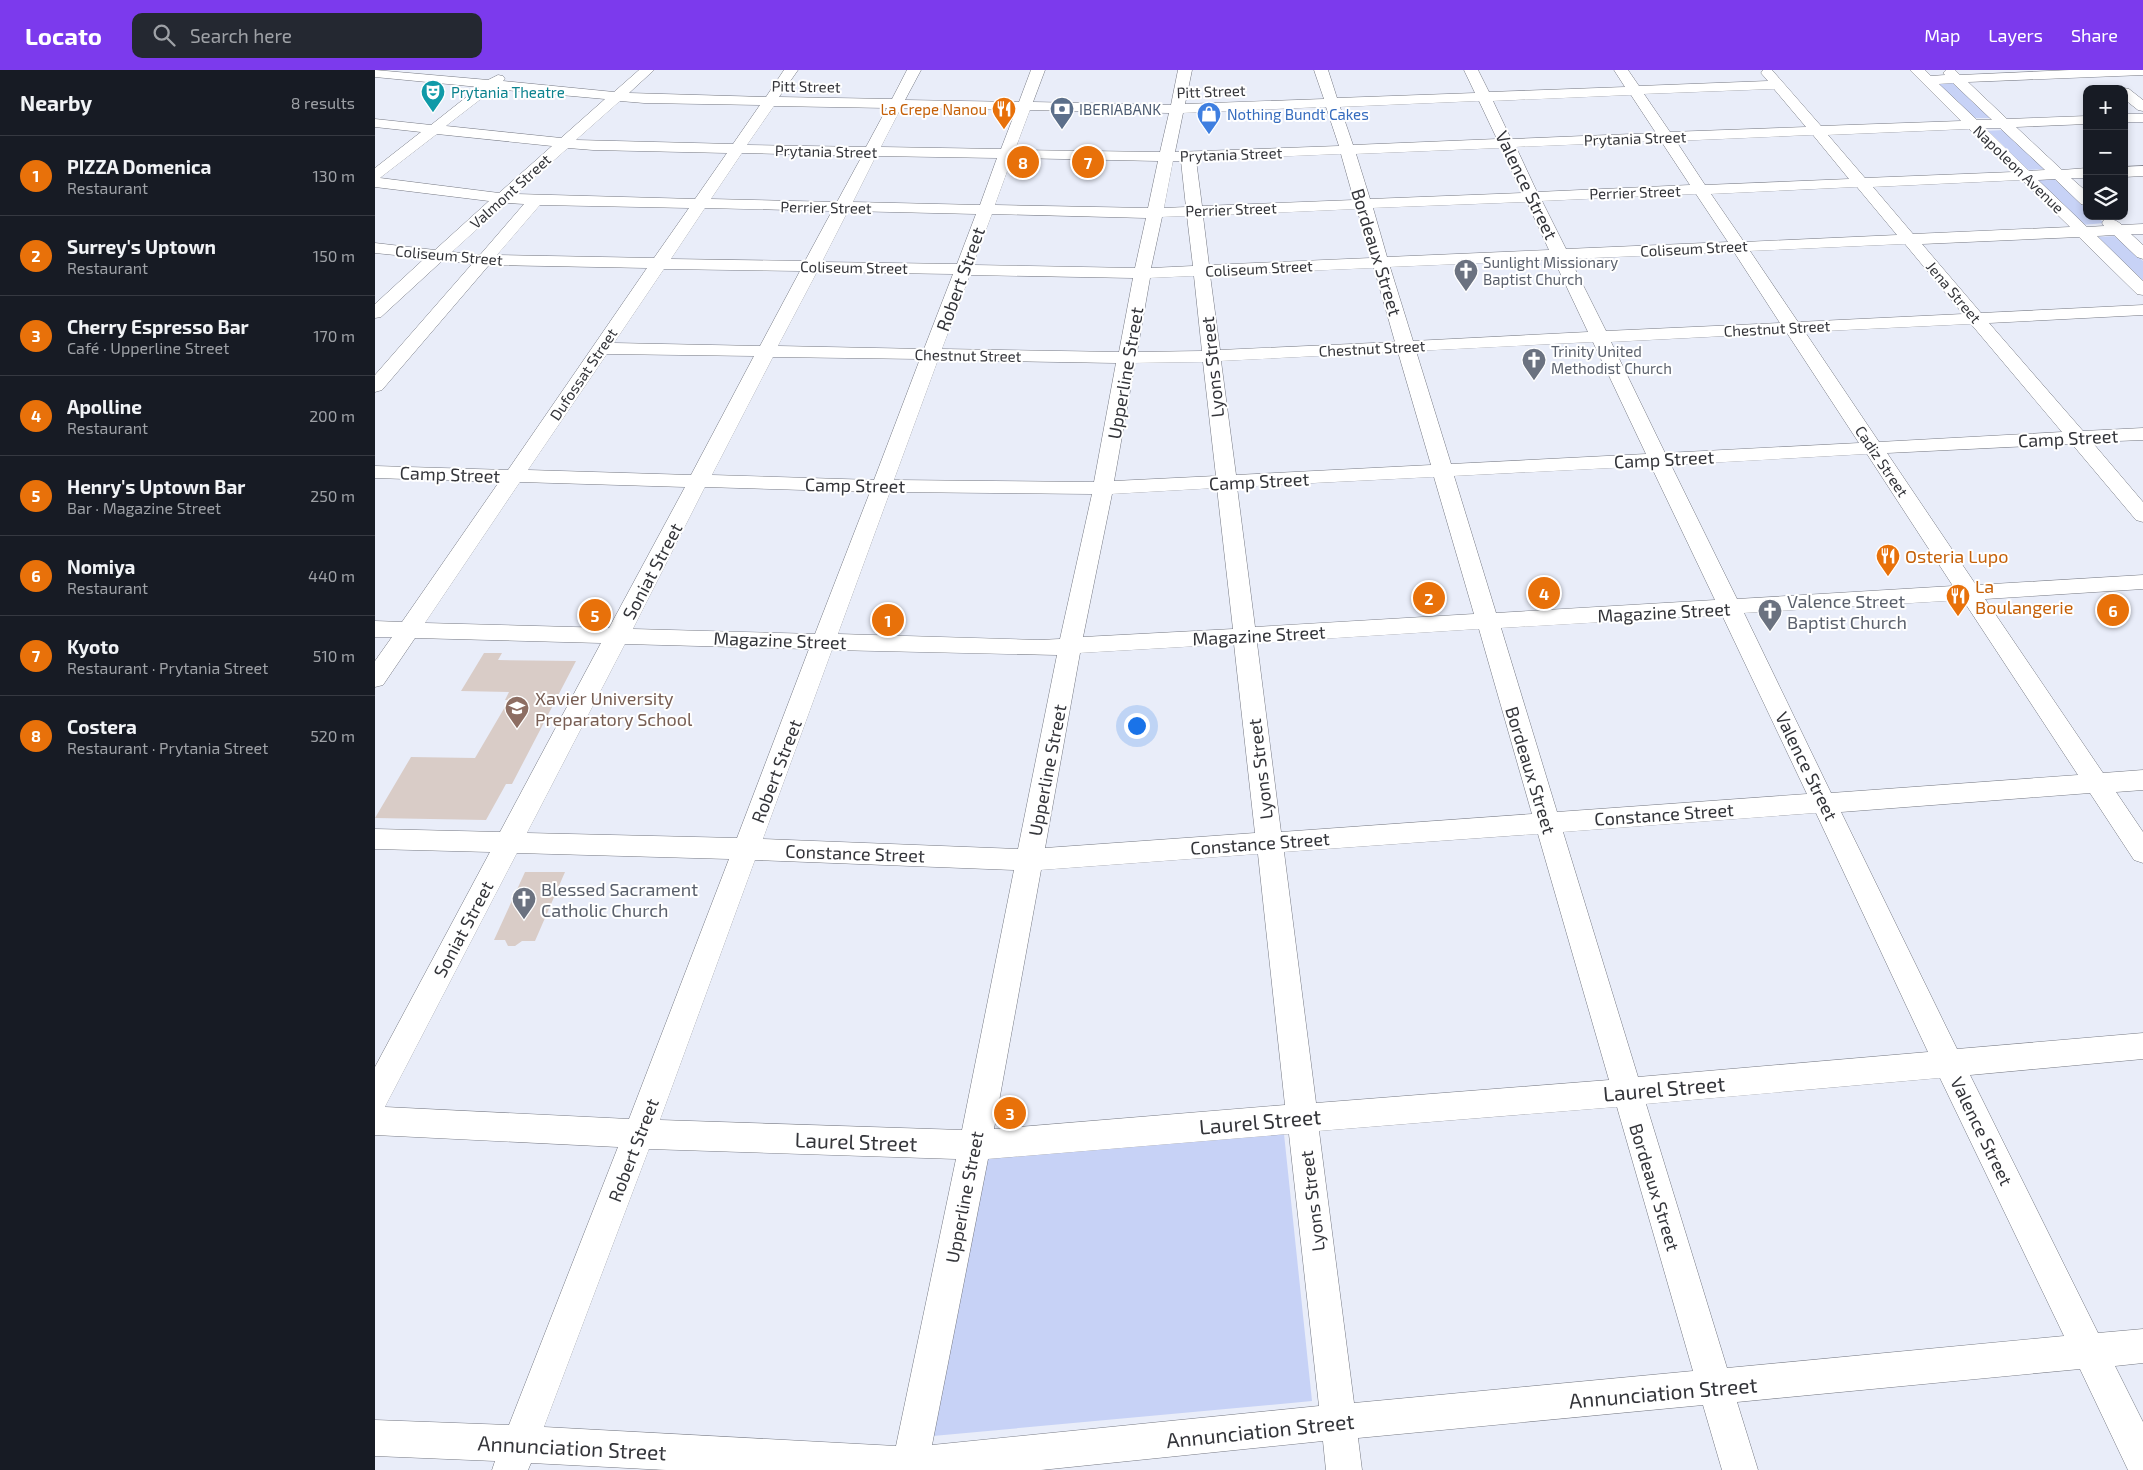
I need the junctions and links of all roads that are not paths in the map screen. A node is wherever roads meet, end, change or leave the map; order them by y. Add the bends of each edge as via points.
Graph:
1 (509, 70) edge
2 (647, 70) edge
3 (791, 70) edge
4 (914, 70) edge
5 (1038, 70) edge
6 (1185, 70) edge
7 (1321, 70) edge
8 (1471, 70) edge
9 (1621, 70) edge
10 (1766, 70) edge
11 (2099, 71) edge
12 (2143, 71) edge
13 (375, 73) edge
14 (401, 73) edge
15 (1951, 74) edge
16 (1922, 75) edge
17 (491, 84) junction
18 (1778, 85) junction
19 (2116, 85) edge
20 (378, 87) edge
21 (1635, 90) junction
22 (2128, 95) edge
23 (1484, 96) junction
24 (617, 97) junction
25 (770, 101) junction
26 (1332, 102) junction
27 (897, 103) junction
28 (1024, 105) junction
29 (2143, 106) edge
30 (1177, 109) junction
31 (2128, 118) edge
32 (2143, 118) edge
33 (2083, 120) edge
34 (375, 123) edge
35 (2004, 124) junction
36 (1973, 125) junction
37 (433, 130) junction
38 (1817, 131) junction
39 (1665, 137) junction
40 (1507, 143) junction
41 (562, 144) junction
42 (737, 149) junction
43 (1347, 150) junction
44 (870, 152) junction
45 (1006, 154) junction
46 (1177, 157) junction
47 (2143, 171) edge
48 (2128, 172) edge
49 (2083, 173) edge
50 (2058, 174) junction
51 (375, 175) edge
52 (2026, 176) junction
53 (375, 182) edge
54 (1861, 183) junction
55 (1701, 190) junction
56 (1533, 196) junction
57 (2083, 197) edge
58 (501, 198) junction
59 (535, 200) junction
60 (699, 204) junction
61 (1363, 204) junction
62 (842, 207) junction
63 (986, 210) junction
64 (1194, 211) junction
65 (1154, 212) junction
66 (2107, 220) edge
67 (2143, 229) edge
68 (2117, 230) junction
69 (2083, 231) junction
70 (1909, 239) junction
71 (1739, 246) junction
72 (375, 248) edge
73 (1561, 254) junction
74 (2143, 254) edge
75 (439, 256) junction
76 (484, 260) junction
77 (1381, 262) junction
78 (659, 263) junction
79 (812, 266) junction
80 (964, 269) junction
81 (1201, 270) junction
82 (1142, 273) junction
83 (2143, 290) edge
84 (2143, 310) edge
85 (375, 313) edge
86 (1976, 318) junction
87 (1793, 328) junction
88 (1601, 337) junction
89 (1406, 346) junction
90 (601, 348) junction
91 (767, 351) junction
92 (932, 354) junction
93 (1211, 356) junction
94 (1129, 358) junction
95 (375, 386) edge
96 (2143, 434) edge
97 (2077, 437) junction
98 (1873, 448) junction
99 (1660, 460) junction
100 (1443, 471) junction
101 (375, 472) edge
102 (514, 476) junction
103 (699, 480) junction
104 (1225, 483) junction
105 (882, 486) junction
106 (1103, 488) junction
107 (2143, 515) edge
108 (2143, 582) edge
109 (1970, 593) junction
110 (1731, 608) junction
111 (1487, 622) junction
112 (375, 629) edge
113 (408, 630) junction
114 (617, 636) junction
115 (1244, 636) junction
116 (824, 642) junction
117 (1070, 646) junction
118 (375, 679) edge
119 (2143, 780) edge
120 (2097, 784) junction
121 (1825, 803) junction
122 (1547, 823) junction
123 (375, 839) edge
124 (509, 842) junction
125 (1269, 843) junction
126 (746, 849) junction
127 (2143, 853) edge
128 (1030, 860) junction
129 (2143, 1046) edge
130 (1949, 1064) junction
131 (1627, 1092) junction
132 (375, 1097) edge
133 (1302, 1117) junction
134 (375, 1122) edge
135 (639, 1134) junction
136 (975, 1145) junction
137 (2143, 1346) edge
138 (2089, 1352) junction
139 (1715, 1387) junction
140 (1339, 1422) junction
141 (375, 1438) edge
142 (515, 1457) edge
143 (2143, 1461) edge
144 (910, 1468) edge
145 (1344, 1470) edge
146 (1740, 1470) edge

1 - 17 street
2 - 24 street, Valmont Street
3 - 25 street, Dufossat Street
4 - 27 street, Soniat Street
5 - 28 street, Robert Street
6 - 30 street, Upperline Street
7 - 26 street, Bordeaux Street
8 - 23 street, Valence Street
9 - 21 street, Cadiz Street
10 - 18 street, Jena Street
11 - 12 street
11 - 15 street
11 - 19 street
13 - 14 street, Pitt Street
14 - 17 street, Pitt Street
14 - 20 street
15 - 16 street
15 - 35 street, Napoleon Avenue
16 - 36 street, Napoleon Avenue
17 - 24 street, Pitt Street
17 - 37 street
18 - 21 street, Pitt Street
18 - 38 street, Jena Street
21 - 23 street, Pitt Street
21 - 39 street, Cadiz Street
22 - 29 street
23 - 26 street, Pitt Street
23 - 40 street, Valence Street
24 - 25 street, Pitt Street
24 - 41 street, Valmont Street
25 - 27 street, Pitt Street
25 - 42 street, Dufossat Street
26 - 30 street, Pitt Street
26 - 43 street, Bordeaux Street
27 - 28 street, Pitt Street
27 - 44 street, Soniat Street
28 - 30 street, Pitt Street
28 - 45 street, Robert Street
30 - 46 street, Upperline Street
31 - 32 street
33 - 35 street, Prytania Street
34 - 37 street, Prytania Street
35 - 36 street, Prytania Street
35 - 50 street, Napoleon Avenue
36 - 38 street, Prytania Street
36 - 52 street, Napoleon Avenue
37 - 41 street, Prytania Street
37 - 51 street
38 - 39 street, Prytania Street
38 - 54 street, Jena Street
39 - 40 street, Prytania Street
39 - 55 street, Cadiz Street
40 - 43 street, Prytania Street
40 - 56 street, Valence Street
41 - 42 street, Prytania Street
41 - 58 street, Valmont Street
42 - 44 street, Prytania Street
42 - 60 street, Dufossat Street
43 - 46 street, Prytania Street
43 - 61 street, Bordeaux Street
44 - 45 street, Prytania Street
44 - 62 street, Soniat Street
45 - 46 street, Prytania Street
45 - 63 street, Robert Street
46 - 64 street, Lyons Street
46 - 65 street, Upperline Street
47 - 48 street
49 - 50 street, Perrier Street
50 - 52 street, Perrier Street
50 - 57 street, Napoleon Avenue
52 - 54 street, Perrier Street
52 - 69 street, Napoleon Avenue
53 - 58 street, Perrier Street
54 - 55 street, Perrier Street
54 - 70 street, Jena Street
55 - 56 street, Perrier Street
55 - 71 street, Cadiz Street
56 - 61 street, Perrier Street
56 - 73 street, Valence Street
58 - 59 street, Perrier Street
58 - 75 street, Valmont Street
59 - 60 street, Perrier Street
59 - 76 street
60 - 62 street, Perrier Street
60 - 78 street, Dufossat Street
61 - 64 street, Perrier Street
61 - 77 street, Bordeaux Street
62 - 63 street, Perrier Street
62 - 79 street, Soniat Street
63 - 65 street, Perrier Street
63 - 80 street, Robert Street
64 - 65 street, Perrier Street
64 - 81 street, Lyons Street
65 - 82 street, Upperline Street
66 - 68 street
67 - 68 street, Coliseum Street
68 - 69 street, Coliseum Street
68 - 74 street
69 - 70 street, Coliseum Street
69 - 83 street, Napoleon Avenue
70 - 71 street, Coliseum Street
70 - 86 street, Jena Street
71 - 73 street, Coliseum Street
71 - 87 street, Cadiz Street
72 - 75 street, Coliseum Street
73 - 77 street, Coliseum Street
73 - 88 street, Valence Street
75 - 76 street, Coliseum Street
75 - 85 street, Valmont Street
76 - 78 street, Coliseum Street
76 - 95 street
77 - 81 street, Coliseum Street
77 - 89 street, Bordeaux Street
78 - 79 street, Coliseum Street
78 - 90 street, Dufossat Street
79 - 80 street, Coliseum Street
79 - 91 street, Soniat Street
80 - 82 street, Coliseum Street
80 - 92 street, Robert Street
81 - 82 street, Coliseum Street
81 - 93 street, Lyons Street
82 - 94 street, Upperline Street
84 - 86 street, Chestnut Street
86 - 87 street, Chestnut Street
86 - 97 street, Jena Street
87 - 88 street, Chestnut Street
87 - 98 street, Cadiz Street
88 - 89 street, Chestnut Street
88 - 99 street, Valence Street
89 - 93 street, Chestnut Street
89 - 100 street, Bordeaux Street
90 - 91 street, Chestnut Street
90 - 102 street, Dufossat Street
91 - 92 street, Chestnut Street
91 - 103 street, Soniat Street
92 - 94 street, Chestnut Street
92 - 105 street, Robert Street
93 - 94 street, Chestnut Street
93 - 104 street, Lyons Street
94 - 106 street, Upperline Street
96 - 97 street, Camp Street
97 - 98 street, Camp Street
97 - 107 street, Jena Street
98 - 99 street, Camp Street
98 - 109 street, Cadiz Street
99 - 100 street, Camp Street
99 - 110 street, Valence Street
100 - 104 street, Camp Street
100 - 111 street, Bordeaux Street
101 - 102 street, Camp Street
102 - 103 street, Camp Street
102 - 113 street, Dufossat Street
103 - 105 street, Camp Street
103 - 114 street, Soniat Street
104 - 106 street, Camp Street
104 - 115 street, Lyons Street
105 - 106 street, Camp Street
105 - 116 street, Robert Street
106 - 117 street, Upperline Street
108 - 109 street, Magazine Street
109 - 110 street, Magazine Street
109 - 120 street, Cadiz Street
110 - 111 street, Magazine Street
110 - 121 street, Valence Street
111 - 115 street, Magazine Street
111 - 122 street, Bordeaux Street
112 - 113 street, Magazine Street
113 - 114 street, Magazine Street
113 - 118 street, Dufossat Street
114 - 116 street, Magazine Street
114 - 124 street, Soniat Street
115 - 117 street, Magazine Street
115 - 125 street, Lyons Street
116 - 117 street, Magazine Street via 1039,648
116 - 126 street, Robert Street
117 - 128 street, Upperline Street
119 - 120 street, Constance Street
120 - 121 street, Constance Street
120 - 127 street, Cadiz Street
121 - 122 street, Constance Street
121 - 130 street, Valence Street
122 - 125 street, Constance Street
122 - 131 street, Bordeaux Street
123 - 124 street, Constance Street
124 - 126 street, Constance Street
124 - 132 street, Soniat Street
125 - 128 street, Constance Street
125 - 133 street, Lyons Street
126 - 128 street, Constance Street
126 - 135 street, Robert Street
128 - 136 street, Upperline Street
129 - 130 street, Laurel Street
130 - 131 street, Laurel Street
130 - 138 street, Valence Street
131 - 133 street, Laurel Street
131 - 139 street, Bordeaux Street
133 - 136 street, Laurel Street
133 - 140 street, Lyons Street
134 - 135 street, Laurel Street
135 - 136 street, Laurel Street
135 - 142 street, Robert Street
136 - 144 street, Upperline Street
137 - 138 street, Annunciation Street
138 - 139 street, Annunciation Street
138 - 143 street, Valence Street
139 - 140 street, Annunciation Street
139 - 146 street, Bordeaux Street
140 - 144 street, Annunciation Street
140 - 145 street, Lyons Street
141 - 142 street, Annunciation Street
142 - 144 street, Annunciation Street

